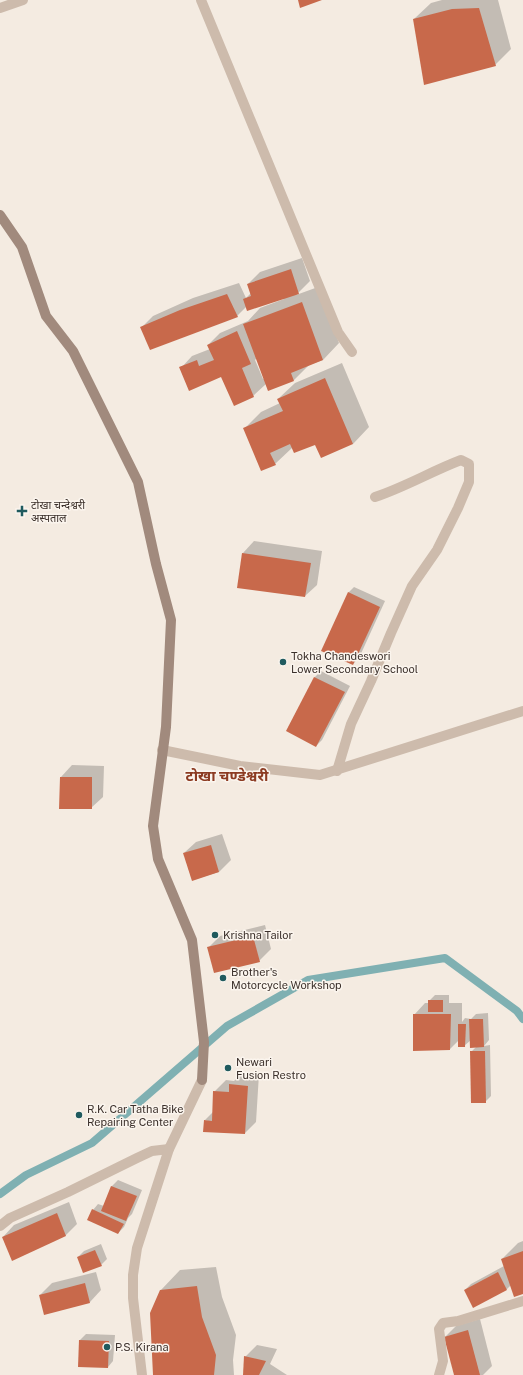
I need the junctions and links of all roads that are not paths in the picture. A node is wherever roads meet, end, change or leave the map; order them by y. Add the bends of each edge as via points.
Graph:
1 (23, 0) edge
2 (200, 0) edge
3 (0, 8) edge
4 (0, 215) edge
5 (352, 352) dead end
6 (375, 497) dead end
7 (523, 711) edge
8 (162, 750) junction
9 (336, 771) junction
10 (202, 1080) joint
11 (169, 1149) junction
12 (0, 1226) edge
13 (523, 1301) edge
14 (142, 1375) edge
15 (439, 1375) edge

1 - 3 street
2 - 5 street via 338,332
4 - 8 main road via 22,247 46,316 73,351 138,482 171,620 166,727
6 - 9 street via 461,460 469,464 469,482 458,508 437,550 412,586 351,724
7 - 9 street
8 - 9 street via 278,771 320,775
8 - 10 main road via 153,826 158,859 192,940 204,1042
10 - 11 street
11 - 12 street via 137,1158 10,1218
11 - 14 street via 137,1248 133,1275 133,1298
13 - 15 street via 458,1321 443,1323 439,1329 443,1361

